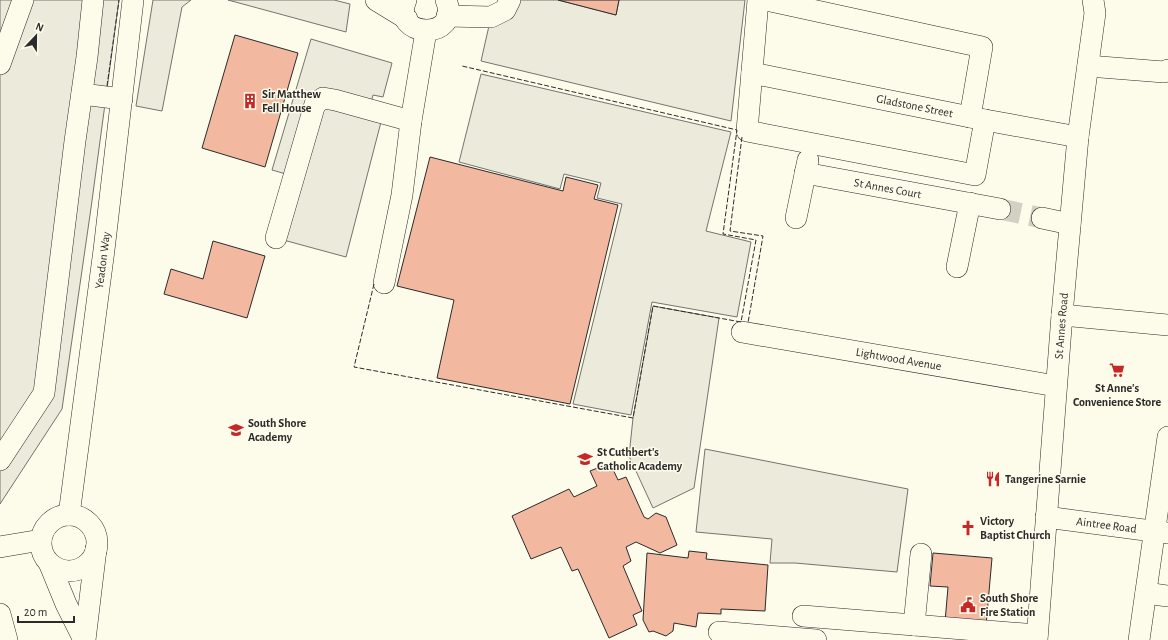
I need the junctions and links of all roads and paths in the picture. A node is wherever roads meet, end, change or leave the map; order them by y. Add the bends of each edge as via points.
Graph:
1 (23, 0) edge
2 (93, 0) edge
3 (376, 0) edge
4 (510, 0) edge
5 (758, 0) edge
6 (766, 0) edge
7 (134, 2) edge
8 (447, 4) edge
9 (1097, 4) edge
10 (406, 10) edge
11 (426, 31) junction
12 (0, 64) edge
13 (1088, 66) junction
14 (1168, 70) edge
15 (752, 73) junction
16 (82, 94) junction
17 (122, 99) junction
18 (977, 119) junction
19 (411, 121) junction
20 (1078, 137) junction
21 (970, 203) junction
22 (1000, 209) tunnel mouth
23 (796, 218) dead end
24 (1042, 218) tunnel mouth
25 (1070, 224) junction
26 (276, 238) dead end
27 (956, 267) dead end
28 (384, 284) dead end
29 (1062, 315) junction
30 (1168, 325) edge
31 (742, 332) dead end
32 (1056, 386) junction
33 (1168, 437) edge
34 (0, 460) edge
35 (69, 515) junction
36 (1046, 517) junction
37 (1161, 532) edge
38 (41, 540) junction
39 (97, 545) junction
40 (0, 546) edge
41 (921, 554) dead end
42 (50, 565) junction
43 (1146, 593) junction
44 (1168, 596) edge
45 (803, 616) dead end
46 (914, 625) junction
47 (719, 632) dead end
48 (1037, 638) edge
49 (85, 640) edge
50 (816, 640) edge
51 (1139, 640) edge

1 - 12 street
2 - 16 street
3 - 10 street
4 - 8 street via 505,10 491,17
5 - 15 street
6 - 18 street via 982,47
7 - 17 street, Yeadon Way
8 - 11 street via 439,27
9 - 13 street, St Annes Road
10 - 11 street via 412,26
11 - 19 street
13 - 14 street via 1164,72
13 - 20 street, St Annes Road
15 - 18 street, Gladstone Street
15 - 18 street via 747,131 975,175
16 - 17 street
16 - 34 street via 44,393
17 - 35 street, Yeadon Way
18 - 20 street, Gladstone Street
19 - 26 street via 335,100 323,98 315,104
19 - 28 street via 402,195
20 - 25 street, St Annes Road
21 - 22 street, St Annes Court
21 - 23 street, St Annes Court via 807,165
21 - 27 street
24 - 25 street
25 - 29 street, St Annes Road
29 - 30 street
29 - 32 street, St Annes Road
31 - 32 street, Lightwood Avenue
32 - 36 street, St Annes Road
33 - 37 street
35 - 38 street via 61,516 47,525
35 - 39 street via 89,524 96,536
36 - 37 street, Aintree Road
36 - 48 street, St Annes Road
37 - 43 street
38 - 40 street
38 - 42 street via 44,558
39 - 42 street via 93,557 76,571 58,569
39 - 49 street
41 - 46 street
42 - 49 street
43 - 44 street
43 - 51 street
45 - 46 street
46 - 48 street
47 - 50 street

